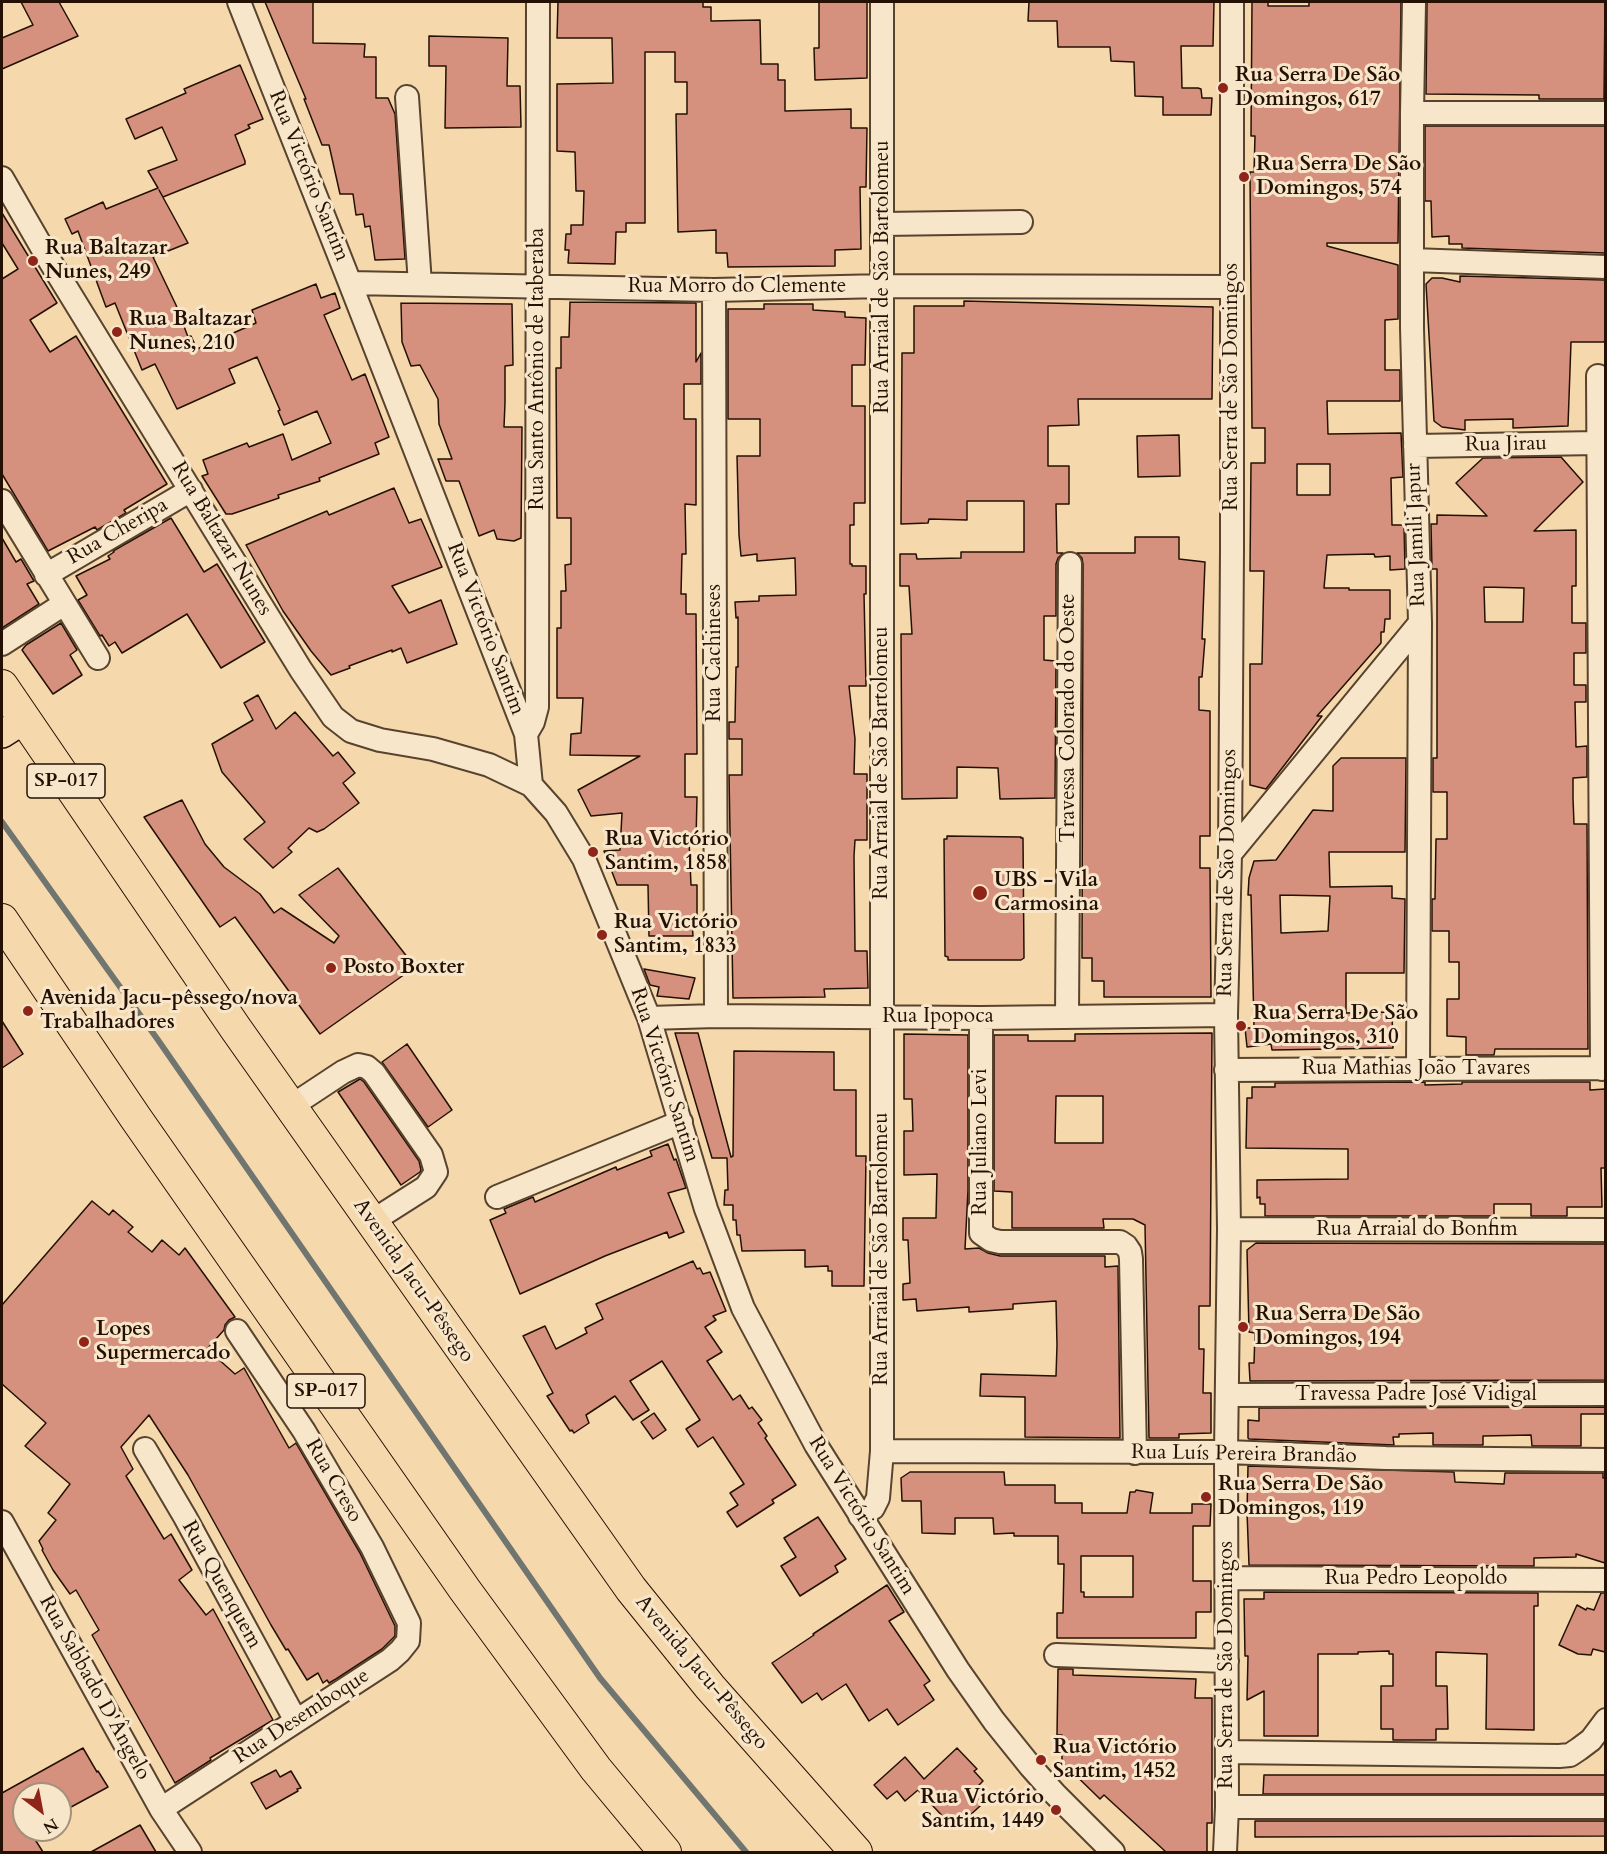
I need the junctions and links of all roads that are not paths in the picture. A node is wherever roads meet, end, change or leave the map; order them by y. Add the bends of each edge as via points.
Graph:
1 (238, 2) edge
2 (538, 2) edge
3 (882, 2) edge
4 (1232, 2) edge
5 (1414, 2) edge
6 (407, 97) dead end
7 (1412, 113) junction
8 (1605, 113) edge
9 (2, 178) edge
10 (1021, 222) dead end
11 (883, 224) junction
12 (1412, 260) junction
13 (1605, 267) edge
14 (350, 283) junction
15 (420, 284) junction
16 (538, 285) junction
17 (883, 286) junction
18 (1231, 286) junction
19 (714, 290) junction
20 (1598, 376) dead end
21 (1598, 443) junction
22 (1415, 446) junction
23 (190, 490) junction
24 (2, 501) edge
25 (1070, 564) dead end
26 (46, 575) junction
27 (64, 604) junction
28 (1420, 623) junction
29 (2, 644) edge
30 (98, 658) dead end
31 (2, 687) edge
32 (13, 727) edge
33 (526, 734) junction
34 (531, 785) junction
35 (1603, 805) edge
36 (1230, 854) junction
37 (2, 920) edge
38 (11, 953) edge
39 (1226, 1015) junction
40 (716, 1016) junction
41 (882, 1016) junction
42 (1067, 1016) junction
43 (649, 1018) junction
44 (981, 1018) junction
45 (1418, 1068) junction
46 (1604, 1069) edge
47 (1226, 1070) junction
48 (290, 1107) junction
49 (681, 1122) junction
50 (497, 1197) dead end
51 (371, 1222) junction
52 (1230, 1229) junction
53 (1605, 1230) edge
54 (237, 1331) dead end
55 (1605, 1394) edge
56 (1227, 1395) junction
57 (145, 1449) dead end
58 (882, 1451) junction
59 (1226, 1452) junction
60 (1135, 1453) junction
61 (1605, 1460) edge
62 (860, 1516) junction
63 (2, 1522) edge
64 (1227, 1578) junction
65 (1605, 1580) edge
66 (401, 1606) joint
67 (1056, 1654) dead end
68 (1227, 1662) junction
69 (1605, 1720) edge
70 (296, 1721) junction
71 (1227, 1752) junction
72 (1227, 1807) junction
73 (1605, 1807) edge
74 (161, 1809) junction
75 (190, 1852) edge
76 (664, 1852) edge
77 (856, 1852) edge
78 (1113, 1852) edge
79 (1225, 1852) edge

1 - 14 street, Rua Victório Santim
2 - 16 street, Rua Santo Antônio de Itaberaba
3 - 11 street, Rua Arraial de São Bartolomeu
4 - 18 street, Rua Serra de São Domingos
5 - 7 street, Rua Jamili Japur
6 - 15 street
7 - 8 street
7 - 12 street, Rua Jamili Japur
9 - 23 street, Rua Baltazar Nunes
10 - 11 street
11 - 17 street, Rua Arraial de São Bartolomeu
12 - 13 street
12 - 22 street, Rua Jamili Japur
14 - 15 street, Rua Morro do Clemente
14 - 33 street, Rua Victório Santim
15 - 16 street, Rua Morro do Clemente
16 - 19 street, Rua Morro do Clemente
16 - 33 street, Rua Santo Antônio de Itaberaba via 537,707
17 - 18 street, Rua Morro do Clemente
17 - 19 street, Rua Morro do Clemente
17 - 41 street, Rua Arraial de São Bartolomeu
18 - 36 street, Rua Serra de São Domingos
19 - 40 street, Rua Cachineses
20 - 21 street
21 - 22 street, Rua Jirau
21 - 35 street
22 - 28 street, Rua Jamili Japur
23 - 26 street, Rua Cheripa
23 - 34 street, Rua Baltazar Nunes via 333,717 351,731 380,741 433,749 489,765
24 - 26 street
25 - 42 street, Travessa Colorado do Oeste
26 - 27 street
27 - 29 street
27 - 30 street
28 - 36 street
28 - 45 street, Rua Jamili Japur
31 - 32 highway, Avenida Jacu-Pêssego / SP-017
32 - 48 highway, Avenida Jacu-Pêssego / SP-017
33 - 34 street, Rua Victório Santim
34 - 43 street, Rua Victório Santim via 556,813 584,859
35 - 46 street
36 - 39 street, Rua Serra de São Domingos
37 - 38 highway, SP-017
38 - 76 highway, SP-017 via 135,1117 465,1590 596,1770
39 - 42 street, Rua Ipopoca
39 - 47 street, Rua Serra de São Domingos
40 - 41 street, Rua Ipopoca
40 - 43 street, Rua Ipopoca
41 - 44 street, Rua Ipopoca
41 - 58 street, Rua Arraial de São Bartolomeu
42 - 44 street, Rua Ipopoca
43 - 49 street, Rua Victório Santim
44 - 60 street, Rua Juliano Levi via 981,1233 1000,1242 1120,1242 1126,1246 1131,1259
45 - 46 street, Rua Mathias João Tavares
45 - 47 street, Rua Mathias João Tavares
47 - 52 street, Rua Serra de São Domingos
48 - 51 highway, Avenida Jacu-Pêssego / SP-017
48 - 51 street via 358,1065 374,1073 387,1091 431,1155 436,1172 426,1187
49 - 50 street
49 - 62 street, Rua Victório Santim via 706,1209 743,1308 816,1445
51 - 77 highway, Avenida Jacu-Pêssego / SP-017 via 631,1589 710,1687
52 - 53 street, Rua Arraial do Bonfim
52 - 56 street, Rua Serra de São Domingos
54 - 66 street, Rua Creso via 310,1440
55 - 56 street, Travessa Padre José Vidigal
56 - 59 street, Rua Serra de São Domingos
57 - 70 street, Rua Quenquem
58 - 60 street, Rua Luís Pereira Brandão
58 - 62 street, Rua Arraial de São Bartolomeu via 878,1498 873,1508
59 - 60 street, Rua Luís Pereira Brandão
59 - 61 street, Rua Luís Pereira Brandão
59 - 64 street, Rua Serra de São Domingos
62 - 78 street, Rua Victório Santim via 994,1722 1055,1794
63 - 74 street, Rua Sabbado D'Ângelo
64 - 65 street, Rua Pedro Leopoldo
64 - 68 street, Rua Serra de São Domingos
66 - 70 street, Rua Desemboque via 409,1623 408,1641 400,1652
67 - 68 street
68 - 71 street, Rua Serra de São Domingos
69 - 71 street via 1591,1740 1570,1755 1559,1756
70 - 74 street, Rua Desemboque
71 - 72 street, Rua Serra de São Domingos
72 - 73 street
72 - 79 street, Rua Serra de São Domingos
74 - 75 street, Rua Sabbado D'Ângelo

